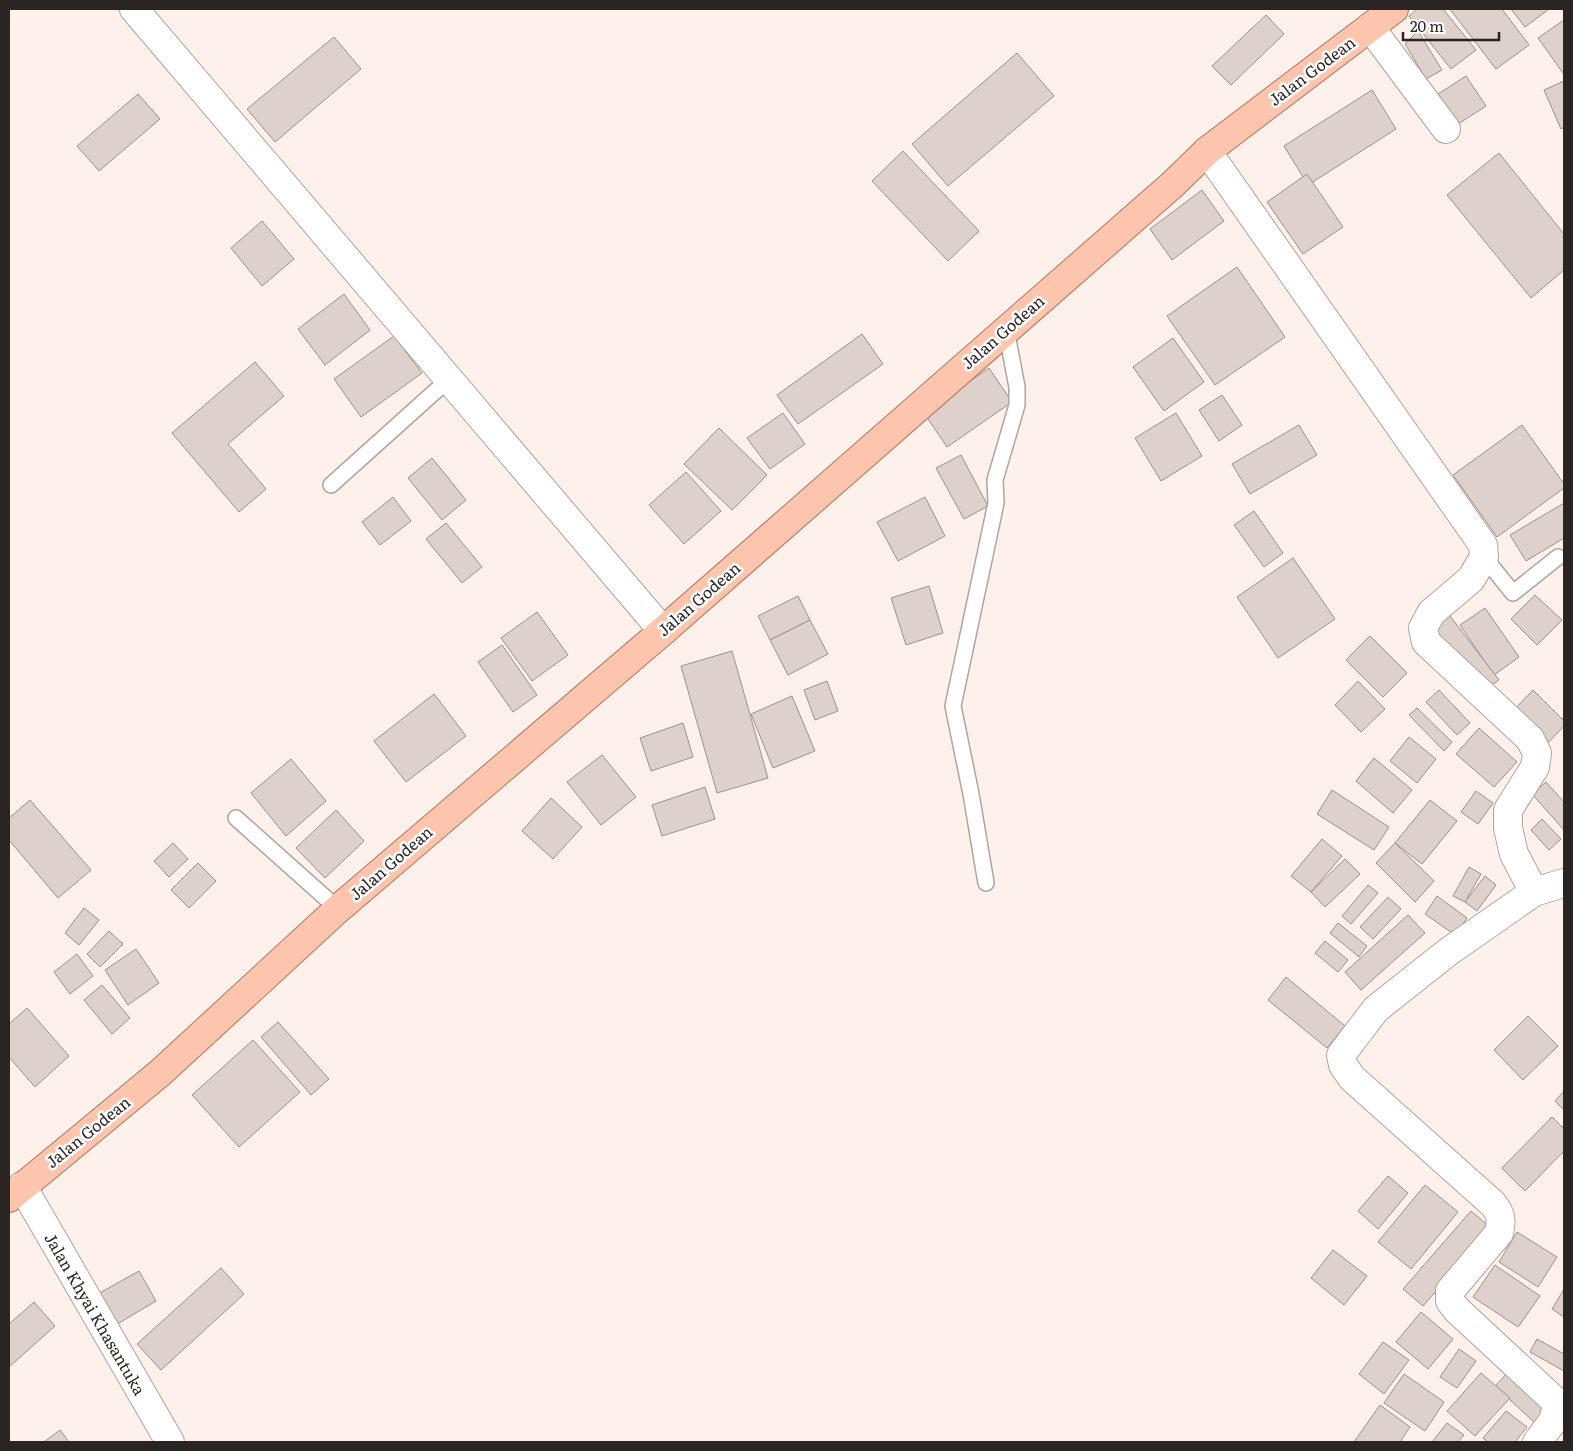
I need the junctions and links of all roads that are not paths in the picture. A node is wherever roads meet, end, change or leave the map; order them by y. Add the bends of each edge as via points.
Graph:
1 (134, 9) edge
2 (1394, 9) edge
3 (1370, 27) junction
4 (1446, 129) dead end
5 (1207, 151) junction
6 (1006, 329) junction
7 (449, 379) junction
8 (331, 485) dead end
9 (1484, 557) junction
10 (1558, 557) dead end
11 (663, 631) junction
12 (236, 818) dead end
13 (986, 883) dead end
14 (1564, 883) edge
15 (1534, 892) junction
16 (338, 909) junction
17 (15, 1192) edge
18 (1551, 1431) edge
19 (170, 1442) edge

1 - 7 street
2 - 3 main road, Jalan Godean
3 - 4 street
3 - 5 main road, Jalan Godean
5 - 6 main road, Jalan Godean
5 - 9 street via 1483,545
6 - 11 main road, Jalan Godean
6 - 13 lane via 1017,387 1017,405 995,480 996,503 953,706
7 - 8 lane
7 - 11 street
9 - 10 lane via 1513,593
9 - 15 street via 1471,579 1431,613 1422,628 1426,642 1530,739 1537,753 1535,767 1508,810 1514,854
11 - 16 main road, Jalan Godean
12 - 16 lane
14 - 15 street
15 - 18 street via 1448,952 1376,1008 1341,1055 1343,1065 1352,1078 1500,1213 1499,1233 1450,1291 1450,1301 1553,1399 1558,1408
16 - 17 main road, Jalan Godean via 160,1072
17 - 19 street, Jalan Khyai Khasantuka

